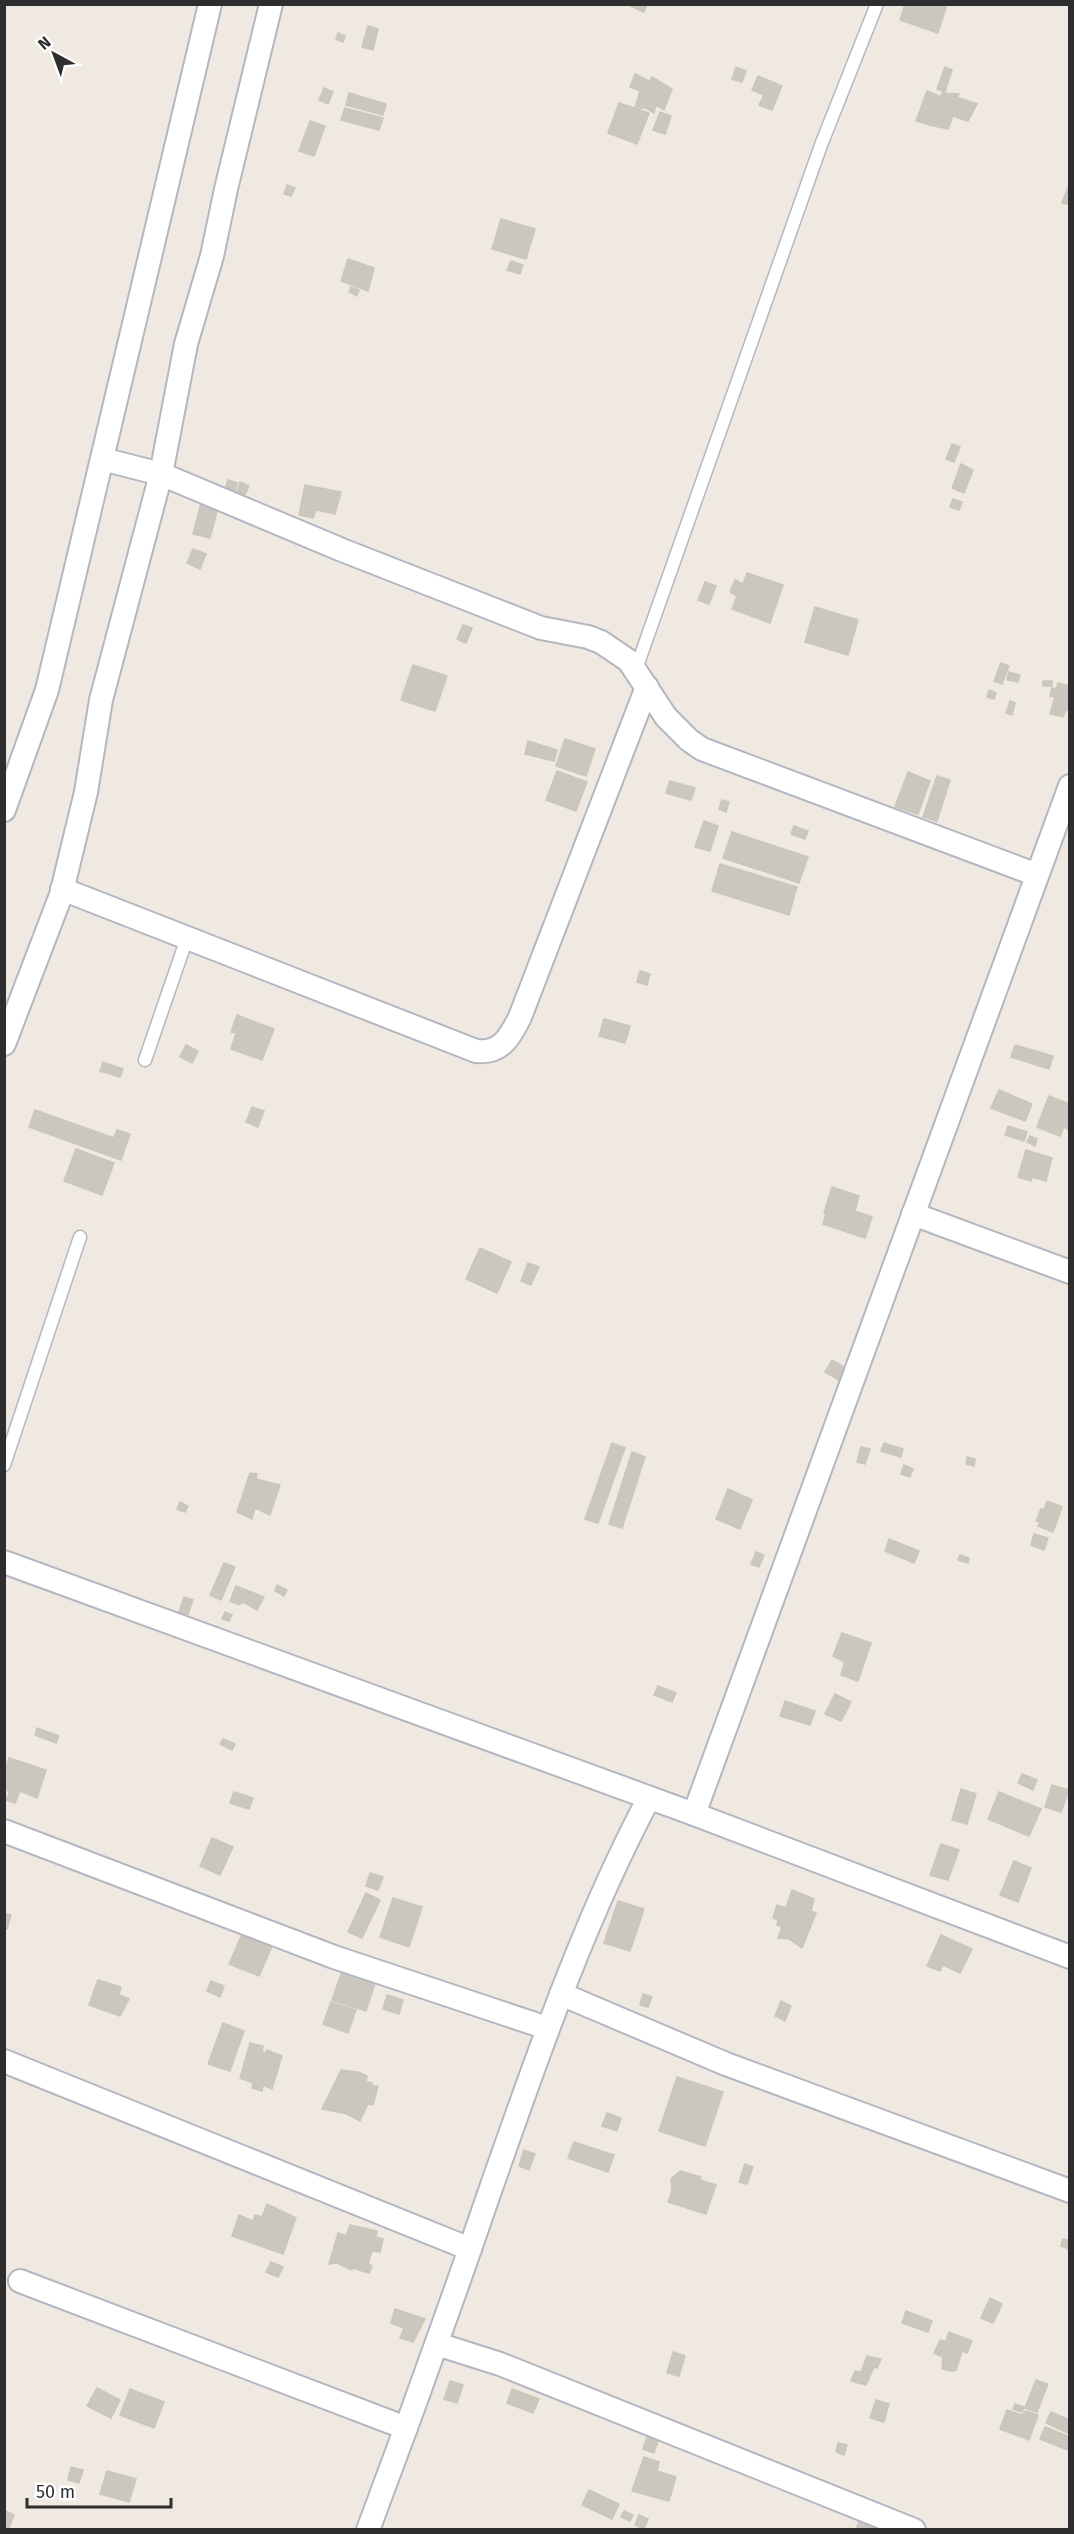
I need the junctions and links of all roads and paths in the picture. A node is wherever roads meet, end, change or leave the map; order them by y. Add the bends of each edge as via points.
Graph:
1 (210, 4) edge
2 (271, 4) edge
3 (877, 4) edge
4 (102, 459) junction
5 (161, 474) junction
6 (641, 678) junction
7 (1070, 786) edge
8 (4, 810) edge
9 (1036, 875) junction
10 (62, 889) junction
11 (187, 938) junction
12 (4, 1044) edge
13 (145, 1060) dead end
14 (913, 1214) junction
15 (80, 1237) dead end
16 (1070, 1272) edge
17 (4, 1465) edge
18 (5, 1565) edge
19 (649, 1797) junction
20 (694, 1814) junction
21 (4, 1831) edge
22 (1070, 1957) edge
23 (561, 1994) junction
24 (547, 2028) junction
25 (4, 2061) edge
26 (1070, 2191) edge
27 (470, 2249) junction
28 (20, 2281) dead end
29 (437, 2344) junction
30 (406, 2428) junction
31 (368, 2529) edge
32 (914, 2529) edge

1 - 4 street
2 - 5 street via 212,256 186,344
3 - 6 lane via 821,145
4 - 5 street
4 - 8 street via 47,690
5 - 6 street via 534,625 601,642 621,654
5 - 10 street via 101,700 86,792
6 - 9 street via 666,717 702,749
6 - 11 street via 520,1017 511,1036 494,1050 476,1051
7 - 9 street
9 - 14 street
10 - 11 street
10 - 12 street
11 - 13 lane
14 - 16 street
14 - 20 street
15 - 17 lane
18 - 19 street
19 - 20 street
19 - 23 street via 621,1851
20 - 22 street
21 - 24 street via 334,1957
23 - 24 street
23 - 26 street via 726,2064
24 - 27 street
25 - 27 street
27 - 29 street
28 - 30 street
29 - 30 street
29 - 32 street via 500,2364
30 - 31 street

